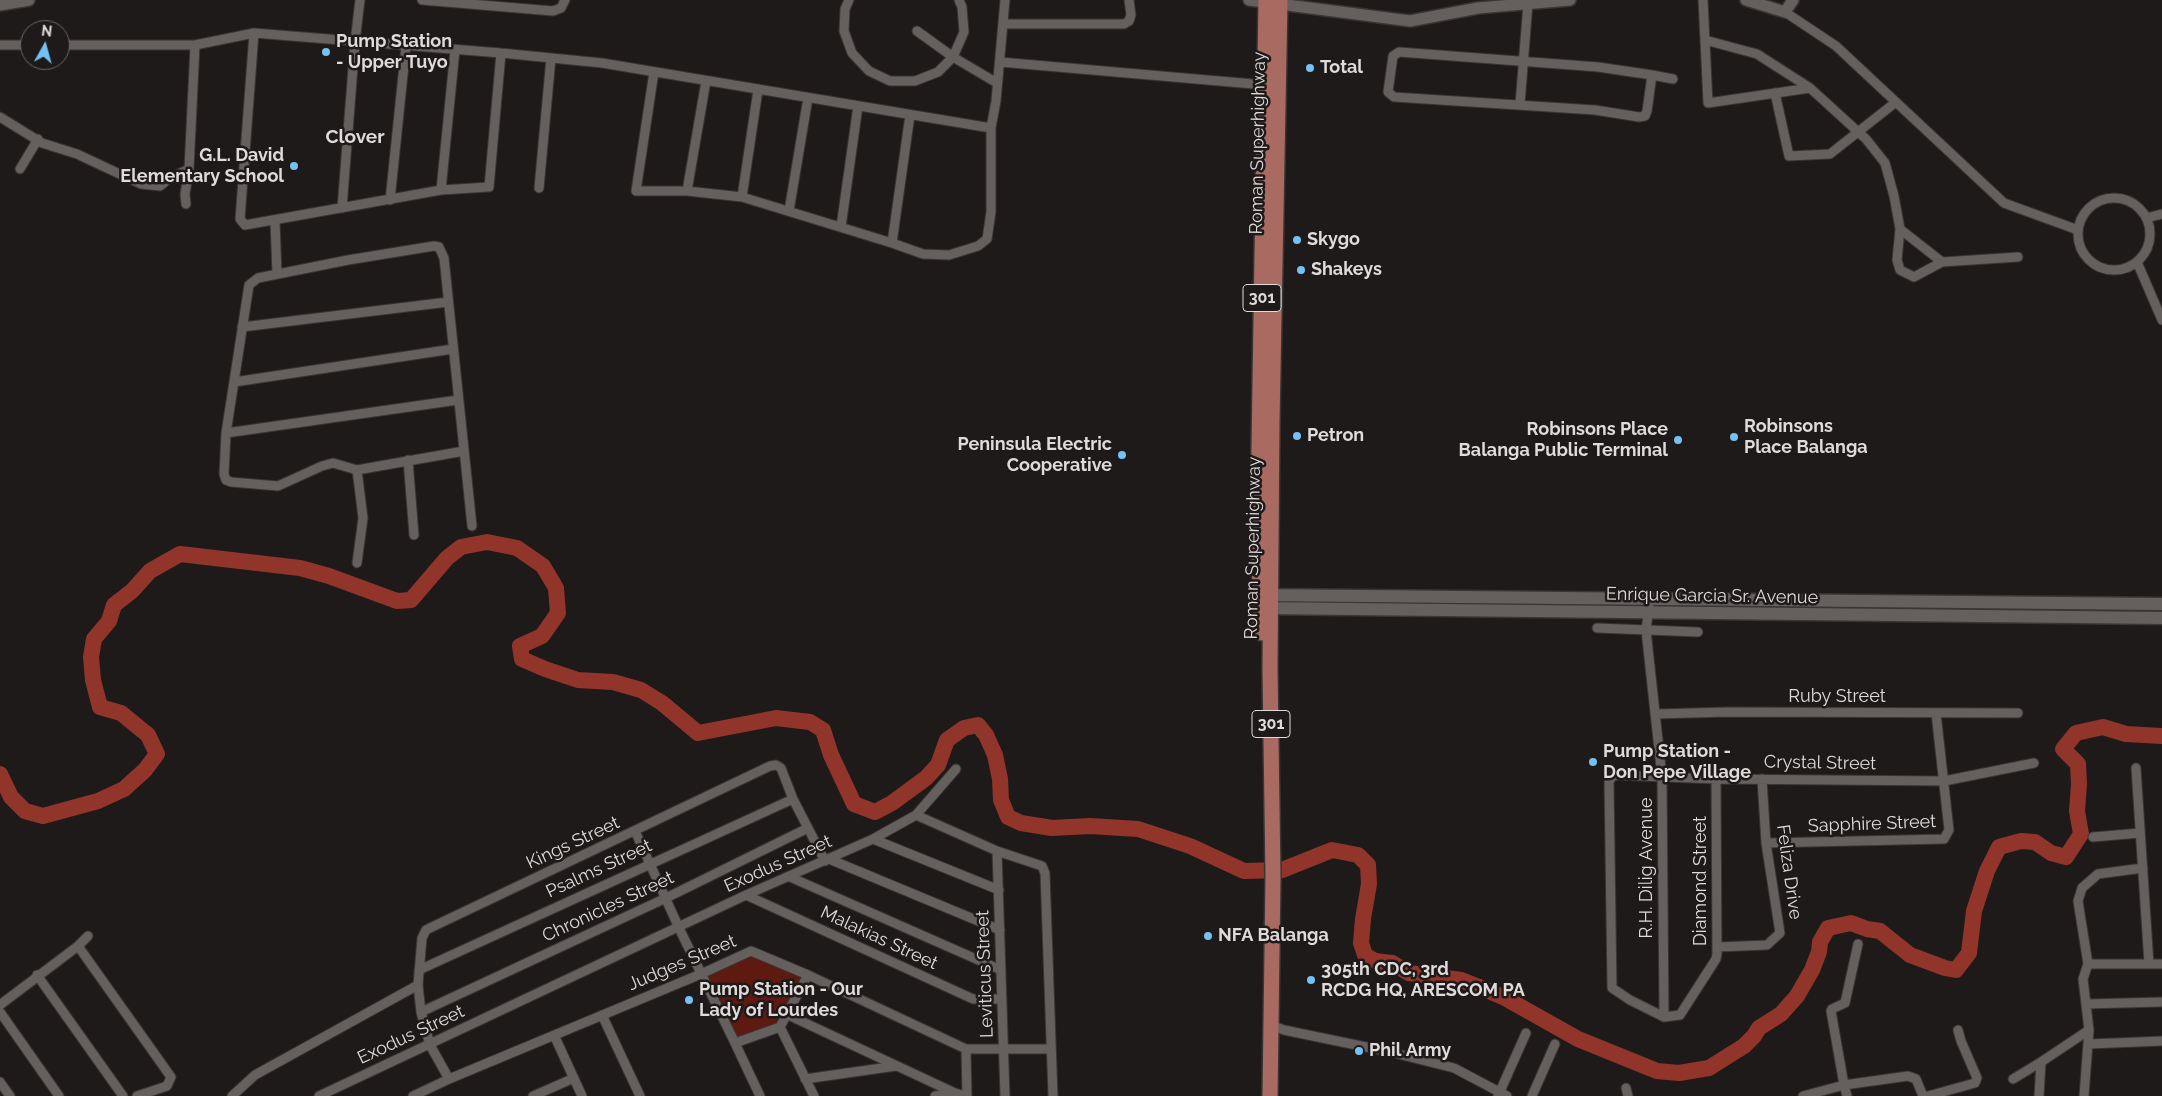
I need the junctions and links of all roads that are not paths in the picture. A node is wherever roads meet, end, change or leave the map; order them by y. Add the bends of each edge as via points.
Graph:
1 (29, 0) edge
2 (360, 0) edge
3 (422, 0) edge
4 (565, 0) edge
5 (850, 0) edge
6 (959, 0) edge
7 (1005, 0) edge
8 (1129, 0) edge
9 (1249, 0) edge
10 (1570, 0) edge
11 (1703, 0) edge
12 (1746, 0) edge
13 (1793, 0) edge
14 (13, 1) edge
15 (1273, 1) edge
16 (1528, 3) junction
17 (0, 5) edge
18 (1785, 12) junction
19 (1003, 24) junction
20 (917, 31) dead end
21 (254, 33) junction
22 (1705, 40) junction
23 (355, 42) junction
24 (0, 44) edge
25 (20, 45) edge
26 (70, 45) edge
27 (195, 45) junction
28 (406, 46) junction
29 (455, 50) junction
30 (501, 53) junction
31 (953, 57) junction
32 (551, 58) junction
33 (1000, 62) junction
34 (1524, 62) junction
35 (654, 72) junction
36 (1652, 75) junction
37 (1673, 79) dead end
38 (706, 81) junction
39 (997, 83) junction
40 (1265, 85) junction
41 (1810, 88) junction
42 (758, 90) junction
43 (1775, 93) junction
44 (808, 98) junction
45 (1896, 102) junction
46 (1520, 104) junction
47 (858, 106) junction
48 (910, 115) junction
49 (0, 117) edge
50 (991, 128) junction
51 (1858, 132) junction
52 (38, 139) junction
53 (20, 169) dead end
54 (189, 170) junction
55 (539, 188) dead end
56 (441, 190) junction
57 (687, 191) junction
58 (742, 197) junction
59 (390, 200) junction
60 (186, 204) dead end
61 (342, 208) junction
62 (789, 211) junction
63 (2162, 214) edge
64 (2146, 218) junction
65 (274, 221) junction
66 (841, 227) junction
67 (1900, 229) junction
68 (2078, 230) junction
69 (892, 243) junction
70 (2018, 257) dead end
71 (1942, 262) junction
72 (2137, 262) junction
73 (277, 274) junction
74 (448, 302) junction
75 (2162, 320) edge
76 (242, 327) junction
77 (453, 349) junction
78 (234, 382) junction
79 (458, 400) junction
80 (226, 433) junction
81 (464, 451) junction
82 (408, 460) junction
83 (357, 470) junction
84 (472, 526) dead end
85 (414, 535) dead end
86 (357, 562) dead end
87 (1650, 600) junction
88 (1266, 602) junction
89 (2162, 604) edge
90 (1648, 613) junction
91 (2162, 618) edge
92 (1597, 628) dead end
93 (1646, 630) junction
94 (1698, 632) dead end
95 (2018, 713) dead end
96 (1656, 714) junction
97 (1936, 714) junction
98 (2034, 764) dead end
99 (2136, 768) dead end
100 (956, 769) dead end
101 (1662, 776) junction
102 (1716, 779) junction
103 (1762, 779) junction
104 (1944, 781) junction
105 (793, 798) junction
106 (916, 815) junction
107 (808, 828) junction
108 (636, 831) junction
109 (2140, 833) junction
110 (2094, 836) dead end
111 (873, 839) junction
112 (1766, 843) junction
113 (997, 851) junction
114 (827, 860) junction
115 (650, 864) junction
116 (2143, 868) junction
117 (790, 877) junction
118 (1268, 877) junction
119 (999, 890) junction
120 (746, 895) junction
121 (666, 898) junction
122 (679, 928) junction
123 (1000, 930) junction
124 (88, 936) dead end
125 (1858, 944) dead end
126 (78, 946) junction
127 (1718, 946) junction
128 (2088, 964) junction
129 (2149, 964) junction
130 (2162, 964) edge
131 (419, 970) junction
132 (1001, 970) junction
133 (701, 974) junction
134 (37, 975) junction
135 (808, 975) junction
136 (418, 985) junction
137 (1002, 999) junction
138 (2162, 1002) edge
139 (2086, 1004) junction
140 (0, 1005) edge
141 (0, 1012) edge
142 (421, 1012) junction
143 (786, 1014) junction
144 (602, 1015) junction
145 (1664, 1017) junction
146 (1270, 1024) junction
147 (780, 1026) junction
148 (1958, 1030) dead end
149 (2090, 1030) junction
150 (1526, 1033) dead end
151 (554, 1035) junction
152 (2162, 1041) edge
153 (735, 1043) junction
154 (430, 1044) junction
155 (1556, 1044) dead end
156 (2089, 1044) junction
157 (1004, 1048) junction
158 (966, 1049) junction
159 (1050, 1049) junction
160 (2041, 1062) junction
161 (896, 1066) junction
162 (449, 1078) junction
163 (574, 1078) junction
164 (805, 1079) junction
165 (2013, 1079) dead end
166 (0, 1082) edge
167 (1844, 1086) junction
168 (955, 1093) junction
169 (1502, 1095) edge
170 (10, 1096) edge
171 (59, 1096) edge
172 (123, 1096) edge
173 (137, 1096) edge
174 (232, 1096) edge
175 (319, 1096) edge
176 (413, 1096) edge
177 (533, 1096) edge
178 (582, 1096) edge
179 (640, 1096) edge
180 (760, 1096) edge
181 (814, 1096) edge
182 (935, 1096) edge
183 (966, 1096) edge
184 (1005, 1096) edge
185 (1053, 1096) edge
186 (1259, 1096) edge
187 (1270, 1096) edge
188 (1532, 1096) edge
189 (1803, 1096) edge
190 (1847, 1096) edge
191 (1923, 1096) edge
192 (1928, 1096) edge
193 (2039, 1096) edge
194 (2084, 1096) edge

1 - 14 street
2 - 23 street
3 - 4 street via 554,11 561,8
5 - 31 street via 845,9 844,31 852,53 869,71 890,81 915,81 938,72
6 - 31 street via 964,32
7 - 19 street
8 - 19 street via 1131,15 1124,24
9 - 15 street
10 - 16 street
11 - 22 street
12 - 18 street
13 - 18 street
14 - 17 street
15 - 16 street via 1410,21 1478,8
15 - 40 main road, Roman Superhighway / 301
15 - 88 main road, Roman Superhighway / 301
16 - 34 street
18 - 45 street via 1836,46
19 - 33 street
20 - 31 street
21 - 23 street
21 - 27 street
21 - 65 street via 240,219 245,225
22 - 41 street via 1757,54
22 - 43 street via 1708,103
23 - 28 street
23 - 61 street
24 - 25 street
26 - 27 street
27 - 54 street
28 - 29 street
28 - 59 street
29 - 30 street
29 - 56 street
30 - 32 street
30 - 56 street via 489,187
31 - 39 street
32 - 35 street
32 - 55 street
33 - 39 street
33 - 40 street
34 - 36 street via 1598,67
34 - 46 street
34 - 46 street via 1399,52 1393,56 1388,92 1394,97
35 - 38 street
35 - 57 street via 636,190
36 - 37 street
36 - 46 street via 1645,116
38 - 42 street
38 - 57 street
39 - 50 street
40 - 88 main road, Roman Superhighway / 301 via 1258,513
41 - 43 street
41 - 51 street
42 - 44 street
42 - 58 street
43 - 51 street via 1789,156 1830,154
44 - 47 street
44 - 62 street
45 - 51 street
45 - 68 street via 2004,203
47 - 48 street
47 - 66 street
48 - 50 street
48 - 69 street
49 - 52 street
50 - 69 street via 991,212 987,239 978,246 949,255 923,254
51 - 67 street via 1885,163
52 - 53 street
52 - 54 street via 141,184 160,186
54 - 60 street
56 - 59 street
57 - 58 street
58 - 62 street
59 - 61 street
61 - 65 street
62 - 66 street
63 - 64 street
64 - 68 street via 2140,208 2130,202 2108,198 2088,209
64 - 72 street via 2150,236 2144,255
65 - 73 street
66 - 69 street
67 - 71 street
67 - 71 street via 1897,260 1900,270 1914,277
68 - 72 street via 2082,250 2096,266 2118,270
70 - 71 street
72 - 75 street
73 - 74 street via 434,246 443,253
73 - 76 street via 258,278 249,284
74 - 76 street
74 - 77 street
76 - 78 street
77 - 78 street
77 - 79 street
78 - 80 street
79 - 80 street
79 - 81 street
80 - 83 street via 224,474 231,482 278,486 322,466 333,464
81 - 82 street
81 - 84 street
82 - 83 street
82 - 85 street
83 - 86 street via 363,518
87 - 88 main road, Enrique Garcia Sr. Avenue
87 - 89 main road, Enrique Garcia Sr. Avenue
87 - 90 street, R.H. Dilig Avenue
88 - 90 main road, Enrique Garcia Sr. Avenue
88 - 118 main road, Roman Superhighway / 301
90 - 91 main road, Enrique Garcia Sr. Avenue
90 - 93 street, R.H. Dilig Avenue
92 - 93 street
93 - 94 street
93 - 96 street, R.H. Dilig Avenue
95 - 97 street, Ruby Street
96 - 97 street, Ruby Street
96 - 101 street, R.H. Dilig Avenue
97 - 104 street
98 - 104 street, Crystal Street
99 - 109 street
100 - 106 street, Exodus Street
101 - 102 street, Crystal Street
101 - 145 street, R.H. Dilig Avenue
101 - 145 street, Crystal Street via 1615,775 1609,782 1612,988
102 - 103 street, Crystal Street
102 - 127 street, Diamond Street
103 - 104 street, Crystal Street
103 - 112 street, Feliza Drive
104 - 112 street, Sapphire Street via 1948,835 1944,839
105 - 107 street, Kings Street
105 - 108 street, Kings Street via 781,768 770,766
105 - 115 street, Psalms Street
106 - 111 street, Exodus Street
106 - 113 street
107 - 114 street, Kings Street
107 - 121 street, Chronicles Street
108 - 115 street
108 - 131 street, Kings Street via 426,930 422,938
109 - 110 street
109 - 116 street
111 - 114 street, Exodus Street
111 - 119 street
112 - 127 street, Feliza Drive via 1780,933 1767,945
113 - 119 street, Leviticus Street
113 - 159 street via 1035,862 1045,873
114 - 117 street, Exodus Street
114 - 123 street
115 - 121 street
115 - 131 street, Psalms Street
116 - 128 street via 2098,874 2082,888 2078,901
116 - 129 street
117 - 120 street, Exodus Street
117 - 132 street
118 - 146 main road, Roman Superhighway / 301
118 - 186 main road, Roman Superhighway / 301
119 - 123 street, Leviticus Street
120 - 122 street, Exodus Street
120 - 137 street, Malakias Street via 973,999
121 - 122 street
121 - 142 street, Chronicles Street
122 - 133 street
122 - 154 street, Exodus Street
123 - 132 street, Leviticus Street
124 - 126 street
125 - 167 street via 1845,1002 1831,1012
126 - 134 street
126 - 173 street via 171,1077 167,1086
127 - 145 street, Diamond Street via 1716,959 1680,1015
128 - 129 street
128 - 139 street via 2083,979
129 - 130 street
131 - 136 street, Kings Street
132 - 137 street, Leviticus Street
133 - 135 street, Judges Street via 751,951
133 - 144 street, Judges Street
133 - 153 street
134 - 140 street
134 - 172 street
135 - 143 street
135 - 158 street, Judges Street
136 - 142 street, Kings Street
136 - 174 street via 255,1075
137 - 157 street, Leviticus Street
138 - 139 street
139 - 149 street
141 - 171 street
142 - 154 street, Kings Street
143 - 147 street
143 - 161 street
144 - 151 street, Judges Street
144 - 179 street
146 - 169 street via 1284,1030 1454,1068
146 - 187 main road, Roman Superhighway / 301
147 - 153 street
147 - 164 street
148 - 192 street via 1977,1078 1976,1083
149 - 156 street
149 - 160 street
150 - 169 street
151 - 162 street, Judges Street
151 - 163 street
152 - 156 street
153 - 180 street
154 - 162 street, Kings Street
154 - 175 street, Exodus Street
155 - 188 street
156 - 194 street
157 - 158 street, Judges Street
157 - 159 street, Judges Street
157 - 184 street, Leviticus Street
158 - 183 street
159 - 185 street
160 - 165 street
160 - 193 street
161 - 164 street
161 - 168 street
162 - 176 street, Judges Street
163 - 177 street
163 - 178 street
164 - 181 street
166 - 170 street
167 - 189 street
167 - 190 street
167 - 191 street via 1908,1076 1916,1079
168 - 182 street
168 - 183 street

